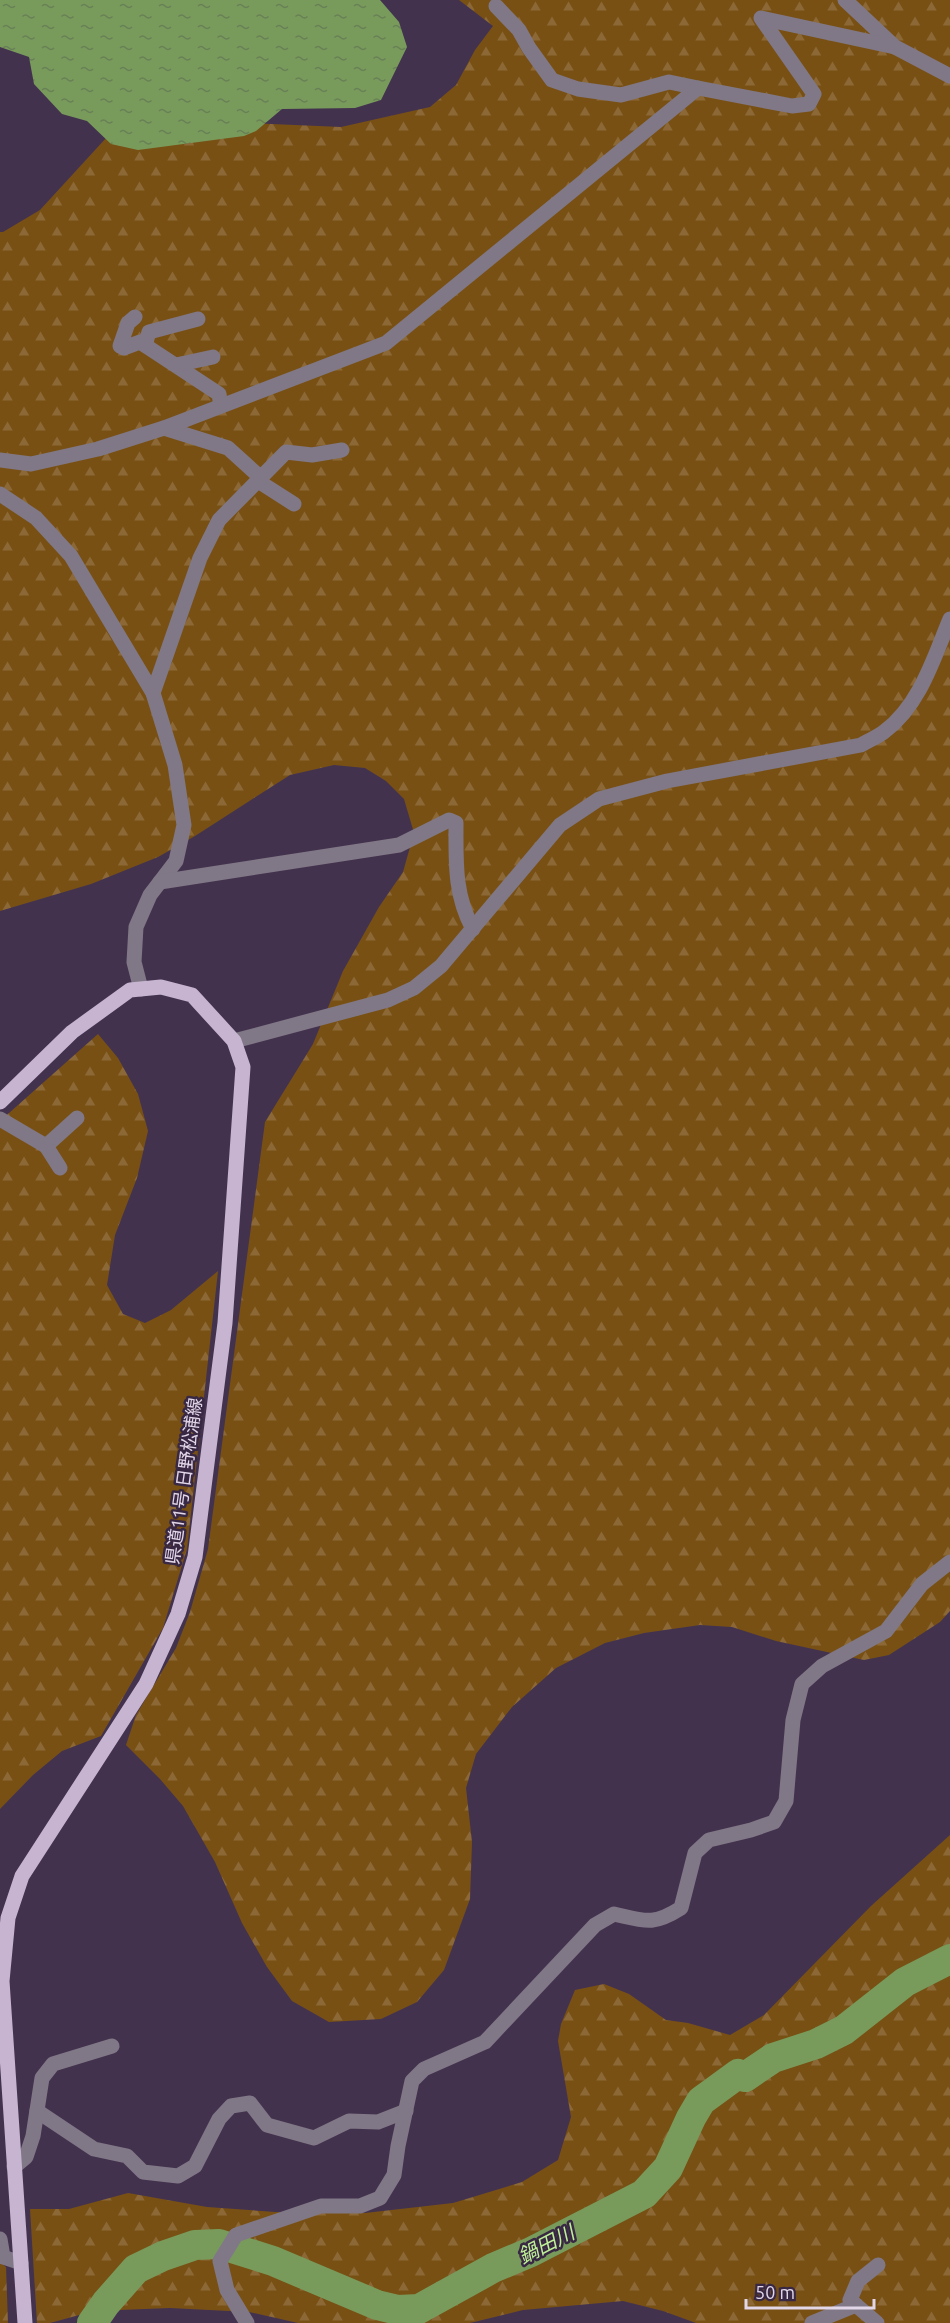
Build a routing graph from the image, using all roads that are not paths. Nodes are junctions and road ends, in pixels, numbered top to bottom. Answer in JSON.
{"nodes":[{"id":1,"x":845,"y":0,"type":"edge"},
{"id":2,"x":496,"y":6,"type":"dead end"},
{"id":3,"x":896,"y":47,"type":"junction"},
{"id":4,"x":950,"y":76,"type":"edge"},
{"id":5,"x":698,"y":88,"type":"junction"},
{"id":6,"x":135,"y":317,"type":"dead end"},
{"id":7,"x":198,"y":318,"type":"dead end"},
{"id":8,"x":146,"y":345,"type":"junction"},
{"id":9,"x":213,"y":357,"type":"dead end"},
{"id":10,"x":176,"y":365,"type":"junction"},
{"id":11,"x":221,"y":406,"type":"junction"},
{"id":12,"x":164,"y":428,"type":"junction"},
{"id":13,"x":342,"y":450,"type":"dead end"},
{"id":14,"x":0,"y":460,"type":"edge"},
{"id":15,"x":260,"y":480,"type":"junction"},
{"id":16,"x":0,"y":494,"type":"edge"},
{"id":17,"x":294,"y":504,"type":"dead end"},
{"id":18,"x":950,"y":619,"type":"edge"},
{"id":19,"x":153,"y":693,"type":"junction"},
{"id":20,"x":160,"y":882,"type":"junction"},
{"id":21,"x":473,"y":929,"type":"junction"},
{"id":22,"x":141,"y":989,"type":"junction"},
{"id":23,"x":234,"y":1041,"type":"junction"},
{"id":24,"x":0,"y":1102,"type":"edge"},
{"id":25,"x":76,"y":1118,"type":"dead end"},
{"id":26,"x":0,"y":1119,"type":"edge"},
{"id":27,"x":46,"y":1146,"type":"junction"},
{"id":28,"x":60,"y":1168,"type":"dead end"},
{"id":29,"x":950,"y":1563,"type":"edge"},
{"id":30,"x":112,"y":2046,"type":"dead end"},
{"id":31,"x":37,"y":2111,"type":"junction"},
{"id":32,"x":406,"y":2112,"type":"junction"},
{"id":33,"x":14,"y":2167,"type":"junction"},
{"id":34,"x":0,"y":2239,"type":"edge"},
{"id":35,"x":21,"y":2263,"type":"junction"},
{"id":36,"x":878,"y":2265,"type":"dead end"},
{"id":37,"x":856,"y":2305,"type":"junction"},
{"id":38,"x":26,"y":2323,"type":"edge"},
{"id":39,"x":247,"y":2323,"type":"edge"},
{"id":40,"x":812,"y":2323,"type":"edge"},
{"id":41,"x":877,"y":2323,"type":"edge"}],
"edges":[{"from":1,"to":3,"type":"street"},
{"from":2,"to":5,"type":"street"},
{"from":3,"to":4,"type":"street"},
{"from":3,"to":5,"type":"street"},
{"from":5,"to":11,"type":"street"},
{"from":6,"to":8,"type":"street"},
{"from":7,"to":8,"type":"street"},
{"from":8,"to":10,"type":"street"},
{"from":9,"to":10,"type":"street"},
{"from":10,"to":11,"type":"street"},
{"from":11,"to":12,"type":"street"},
{"from":12,"to":14,"type":"street"},
{"from":12,"to":15,"type":"street"},
{"from":13,"to":15,"type":"street"},
{"from":15,"to":17,"type":"street"},
{"from":15,"to":19,"type":"street"},
{"from":16,"to":19,"type":"street"},
{"from":18,"to":21,"type":"street"},
{"from":19,"to":20,"type":"street"},
{"from":20,"to":21,"type":"street"},
{"from":20,"to":22,"type":"street"},
{"from":21,"to":23,"type":"street"},
{"from":22,"to":23,"type":"main road","name":"県道11号 日野松浦線"},
{"from":22,"to":24,"type":"main road","name":"県道11号 日野松浦線"},
{"from":23,"to":33,"type":"main road","name":"県道11号 日野松浦線"},
{"from":25,"to":27,"type":"street"},
{"from":26,"to":27,"type":"street"},
{"from":27,"to":28,"type":"street"},
{"from":29,"to":32,"type":"street"},
{"from":30,"to":31,"type":"street"},
{"from":31,"to":32,"type":"street"},
{"from":31,"to":33,"type":"street"},
{"from":32,"to":39,"type":"street"},
{"from":33,"to":35,"type":"main road","name":"県道11号 日野松浦線"},
{"from":34,"to":35,"type":"street"},
{"from":35,"to":38,"type":"main road","name":"県道11号 日野松浦線"},
{"from":36,"to":37,"type":"street"},
{"from":37,"to":40,"type":"street"},
{"from":37,"to":41,"type":"street"}]}
